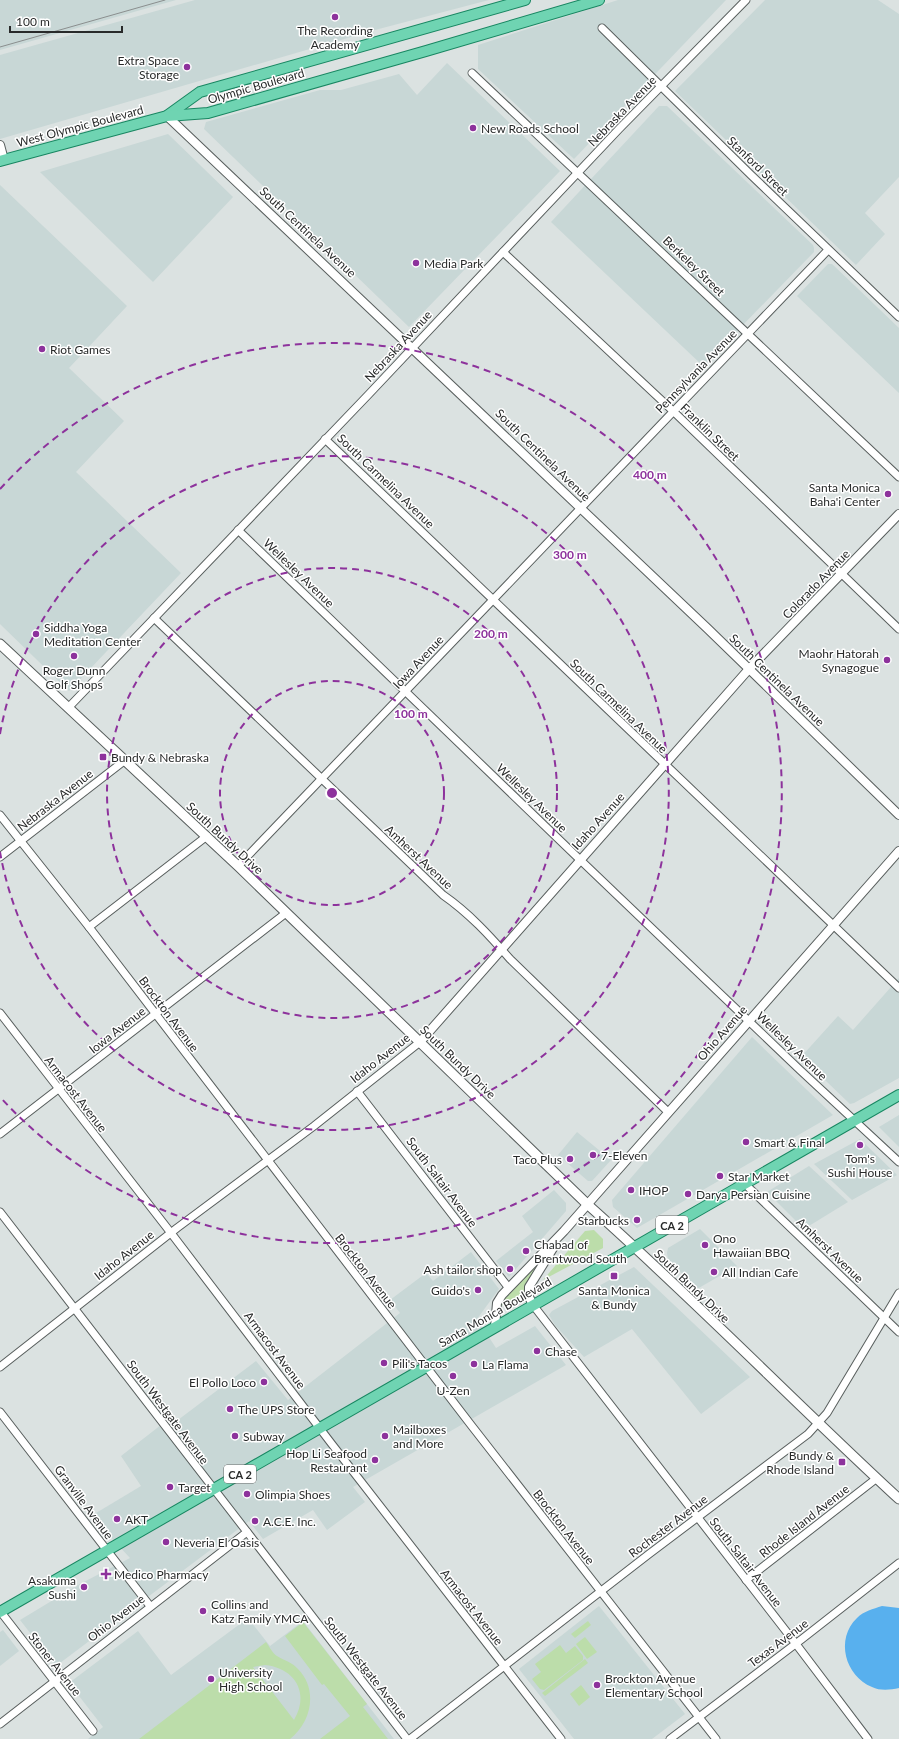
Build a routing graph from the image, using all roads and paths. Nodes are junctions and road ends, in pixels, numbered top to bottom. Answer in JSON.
{"nodes":[{"id":1,"x":526,"y":0,"type":"edge"},
{"id":2,"x":599,"y":0,"type":"edge"},
{"id":3,"x":746,"y":0,"type":"edge"},
{"id":4,"x":602,"y":28,"type":"dead end"},
{"id":5,"x":472,"y":73,"type":"dead end"},
{"id":6,"x":661,"y":87,"type":"junction"},
{"id":7,"x":167,"y":116,"type":"junction"},
{"id":8,"x":0,"y":145,"type":"edge"},
{"id":9,"x":2,"y":160,"type":"edge"},
{"id":10,"x":578,"y":172,"type":"junction"},
{"id":11,"x":828,"y":250,"type":"junction"},
{"id":12,"x":503,"y":252,"type":"junction"},
{"id":13,"x":899,"y":318,"type":"edge"},
{"id":14,"x":748,"y":333,"type":"junction"},
{"id":15,"x":412,"y":347,"type":"junction"},
{"id":16,"x":673,"y":412,"type":"junction"},
{"id":17,"x":325,"y":439,"type":"junction"},
{"id":18,"x":899,"y":477,"type":"edge"},
{"id":19,"x":581,"y":508,"type":"junction"},
{"id":20,"x":899,"y":514,"type":"edge"},
{"id":21,"x":238,"y":530,"type":"junction"},
{"id":22,"x":842,"y":574,"type":"junction"},
{"id":23,"x":493,"y":599,"type":"junction"},
{"id":24,"x":154,"y":618,"type":"junction"},
{"id":25,"x":899,"y":629,"type":"edge"},
{"id":26,"x":0,"y":644,"type":"edge"},
{"id":27,"x":749,"y":669,"type":"junction"},
{"id":28,"x":406,"y":692,"type":"junction"},
{"id":29,"x":68,"y":708,"type":"junction"},
{"id":30,"x":124,"y":761,"type":"junction"},
{"id":31,"x":665,"y":764,"type":"junction"},
{"id":32,"x":321,"y":779,"type":"junction"},
{"id":33,"x":0,"y":815,"type":"edge"},
{"id":34,"x":899,"y":815,"type":"edge"},
{"id":35,"x":207,"y":836,"type":"junction"},
{"id":36,"x":20,"y":841,"type":"junction"},
{"id":37,"x":899,"y":851,"type":"edge"},
{"id":38,"x":0,"y":857,"type":"edge"},
{"id":39,"x":580,"y":860,"type":"junction"},
{"id":40,"x":238,"y":866,"type":"junction"},
{"id":41,"x":286,"y":913,"type":"junction"},
{"id":42,"x":833,"y":925,"type":"junction"},
{"id":43,"x":89,"y":927,"type":"junction"},
{"id":44,"x":501,"y":949,"type":"junction"},
{"id":45,"x":899,"y":988,"type":"edge"},
{"id":46,"x":0,"y":1013,"type":"edge"},
{"id":47,"x":155,"y":1014,"type":"junction"},
{"id":48,"x":748,"y":1020,"type":"junction"},
{"id":49,"x":420,"y":1042,"type":"junction"},
{"id":50,"x":58,"y":1089,"type":"junction"},
{"id":51,"x":357,"y":1091,"type":"junction"},
{"id":52,"x":899,"y":1095,"type":"edge"},
{"id":53,"x":668,"y":1112,"type":"junction"},
{"id":54,"x":856,"y":1120,"type":"junction"},
{"id":55,"x":0,"y":1134,"type":"edge"},
{"id":56,"x":267,"y":1160,"type":"junction"},
{"id":57,"x":899,"y":1162,"type":"edge"},
{"id":58,"x":745,"y":1184,"type":"junction"},
{"id":59,"x":587,"y":1204,"type":"junction"},
{"id":60,"x":0,"y":1212,"type":"edge"},
{"id":61,"x":564,"y":1231,"type":"junction"},
{"id":62,"x":171,"y":1233,"type":"junction"},
{"id":63,"x":635,"y":1247,"type":"junction"},
{"id":64,"x":508,"y":1288,"type":"junction"},
{"id":65,"x":899,"y":1293,"type":"edge"},
{"id":66,"x":533,"y":1305,"type":"junction"},
{"id":67,"x":75,"y":1308,"type":"junction"},
{"id":68,"x":884,"y":1318,"type":"junction"},
{"id":69,"x":495,"y":1328,"type":"junction"},
{"id":70,"x":899,"y":1332,"type":"edge"},
{"id":71,"x":0,"y":1367,"type":"edge"},
{"id":72,"x":427,"y":1367,"type":"junction"},
{"id":73,"x":0,"y":1412,"type":"edge"},
{"id":74,"x":818,"y":1424,"type":"junction"},
{"id":75,"x":320,"y":1428,"type":"junction"},
{"id":76,"x":876,"y":1478,"type":"junction"},
{"id":77,"x":213,"y":1489,"type":"junction"},
{"id":78,"x":899,"y":1499,"type":"edge"},
{"id":79,"x":698,"y":1517,"type":"junction"},
{"id":80,"x":247,"y":1532,"type":"junction"},
{"id":81,"x":107,"y":1551,"type":"junction"},
{"id":82,"x":899,"y":1563,"type":"edge"},
{"id":83,"x":746,"y":1580,"type":"junction"},
{"id":84,"x":600,"y":1592,"type":"junction"},
{"id":85,"x":150,"y":1606,"type":"junction"},
{"id":86,"x":0,"y":1611,"type":"edge"},
{"id":87,"x":796,"y":1644,"type":"junction"},
{"id":88,"x":504,"y":1667,"type":"junction"},
{"id":89,"x":55,"y":1681,"type":"junction"},
{"id":90,"x":699,"y":1717,"type":"junction"},
{"id":91,"x":0,"y":1724,"type":"edge"},
{"id":92,"x":93,"y":1731,"type":"dead end"},
{"id":93,"x":407,"y":1739,"type":"edge"},
{"id":94,"x":410,"y":1739,"type":"edge"},
{"id":95,"x":561,"y":1739,"type":"edge"},
{"id":96,"x":670,"y":1739,"type":"edge"},
{"id":97,"x":716,"y":1739,"type":"edge"},
{"id":98,"x":868,"y":1739,"type":"edge"}],
"edges":[{"from":1,"to":7,"type":"main road","name":"Olympic Boulevard"},
{"from":2,"to":7,"type":"main road","name":"Olympic Boulevard"},
{"from":3,"to":6,"type":"street","name":"Nebraska Avenue"},
{"from":4,"to":6,"type":"street","name":"Stanford Street"},
{"from":5,"to":10,"type":"street","name":"Berkeley Street"},
{"from":6,"to":10,"type":"street","name":"Nebraska Avenue"},
{"from":6,"to":11,"type":"street","name":"Stanford Street"},
{"from":7,"to":9,"type":"main road","name":"West Olympic Boulevard"},
{"from":7,"to":15,"type":"street","name":"South Centinela Avenue"},
{"from":8,"to":9,"type":"street"},
{"from":10,"to":12,"type":"street","name":"Nebraska Avenue"},
{"from":10,"to":14,"type":"street","name":"Berkeley Street"},
{"from":11,"to":13,"type":"street","name":"Stanford Street"},
{"from":11,"to":14,"type":"street","name":"Pennsylvania Avenue"},
{"from":12,"to":15,"type":"street","name":"Nebraska Avenue"},
{"from":12,"to":16,"type":"street","name":"Franklin Street"},
{"from":14,"to":16,"type":"street","name":"Pennsylvania Avenue"},
{"from":14,"to":18,"type":"street","name":"Berkeley Street"},
{"from":15,"to":17,"type":"street","name":"Nebraska Avenue"},
{"from":15,"to":19,"type":"street","name":"South Centinela Avenue"},
{"from":16,"to":19,"type":"street","name":"Pennsylvania Avenue"},
{"from":16,"to":22,"type":"street","name":"Franklin Street"},
{"from":17,"to":21,"type":"street","name":"Nebraska Avenue"},
{"from":17,"to":23,"type":"street","name":"South Carmelina Avenue"},
{"from":19,"to":23,"type":"street","name":"Iowa Avenue"},
{"from":19,"to":27,"type":"street","name":"South Centinela Avenue"},
{"from":20,"to":22,"type":"street","name":"Colorado Avenue"},
{"from":21,"to":24,"type":"street","name":"Nebraska Avenue"},
{"from":21,"to":28,"type":"street","name":"Wellesley Avenue"},
{"from":22,"to":25,"type":"street","name":"Franklin Street"},
{"from":22,"to":27,"type":"street","name":"Colorado Avenue"},
{"from":23,"to":28,"type":"street","name":"Iowa Avenue"},
{"from":23,"to":31,"type":"street","name":"South Carmelina Avenue"},
{"from":24,"to":29,"type":"street","name":"Nebraska Avenue"},
{"from":24,"to":32,"type":"street","name":"Amherst Avenue"},
{"from":26,"to":29,"type":"main road","name":"South Bundy Drive"},
{"from":27,"to":31,"type":"street","name":"Idaho Avenue"},
{"from":27,"to":34,"type":"street","name":"South Centinela Avenue"},
{"from":28,"to":32,"type":"street","name":"Iowa Avenue"},
{"from":28,"to":39,"type":"street","name":"Wellesley Avenue"},
{"from":29,"to":30,"type":"main road","name":"South Bundy Drive"},
{"from":30,"to":35,"type":"main road","name":"South Bundy Drive"},
{"from":30,"to":36,"type":"street","name":"Nebraska Avenue"},
{"from":31,"to":39,"type":"street","name":"Idaho Avenue"},
{"from":31,"to":42,"type":"street","name":"South Carmelina Avenue"},
{"from":32,"to":40,"type":"street","name":"Iowa Avenue"},
{"from":32,"to":44,"type":"street","name":"Amherst Avenue"},
{"from":33,"to":36,"type":"street","name":"Brockton Avenue"},
{"from":35,"to":40,"type":"main road","name":"South Bundy Drive"},
{"from":35,"to":43,"type":"street"},
{"from":36,"to":38,"type":"street","name":"Nebraska Avenue"},
{"from":36,"to":43,"type":"street","name":"Brockton Avenue"},
{"from":37,"to":42,"type":"street","name":"Ohio Avenue"},
{"from":39,"to":44,"type":"street","name":"Idaho Avenue"},
{"from":39,"to":48,"type":"street","name":"Wellesley Avenue"},
{"from":40,"to":41,"type":"main road","name":"South Bundy Drive"},
{"from":41,"to":47,"type":"street","name":"Iowa Avenue"},
{"from":41,"to":49,"type":"main road","name":"South Bundy Drive"},
{"from":42,"to":45,"type":"street","name":"South Carmelina Avenue"},
{"from":42,"to":48,"type":"street","name":"Ohio Avenue"},
{"from":43,"to":47,"type":"street","name":"Brockton Avenue"},
{"from":44,"to":49,"type":"street","name":"Idaho Avenue"},
{"from":44,"to":53,"type":"street","name":"Amherst Avenue"},
{"from":46,"to":50,"type":"street","name":"Armacost Avenue"},
{"from":47,"to":50,"type":"street","name":"Iowa Avenue"},
{"from":47,"to":56,"type":"street","name":"Brockton Avenue"},
{"from":48,"to":53,"type":"street","name":"Ohio Avenue"},
{"from":48,"to":54,"type":"street","name":"Wellesley Avenue"},
{"from":49,"to":51,"type":"street","name":"Idaho Avenue"},
{"from":49,"to":59,"type":"main road","name":"South Bundy Drive"},
{"from":50,"to":55,"type":"street","name":"Iowa Avenue"},
{"from":50,"to":62,"type":"street","name":"Armacost Avenue"},
{"from":51,"to":56,"type":"street","name":"Idaho Avenue"},
{"from":51,"to":64,"type":"street","name":"South Saltair Avenue"},
{"from":52,"to":54,"type":"main road","name":"Santa Monica Boulevard","number":"CA 2"},
{"from":53,"to":59,"type":"street","name":"Ohio Avenue"},
{"from":54,"to":57,"type":"street","name":"Wellesley Avenue"},
{"from":54,"to":58,"type":"main road","name":"Santa Monica Boulevard","number":"CA 2"},
{"from":56,"to":62,"type":"street","name":"Idaho Avenue"},
{"from":56,"to":72,"type":"street","name":"Brockton Avenue"},
{"from":58,"to":63,"type":"main road","name":"Santa Monica Boulevard","number":"CA 2"},
{"from":58,"to":68,"type":"street","name":"Amherst Avenue"},
{"from":59,"to":61,"type":"street","name":"Ohio Avenue"},
{"from":59,"to":63,"type":"main road","name":"South Bundy Drive"},
{"from":60,"to":67,"type":"street","name":"South Westgate Avenue"},
{"from":61,"to":64,"type":"street","name":"Ohio Avenue"},
{"from":61,"to":66,"type":"street","name":"Ohio Avenue"},
{"from":62,"to":67,"type":"street","name":"Idaho Avenue"},
{"from":62,"to":75,"type":"street","name":"Armacost Avenue"},
{"from":63,"to":66,"type":"main road","name":"Santa Monica Boulevard","number":"CA 2"},
{"from":63,"to":74,"type":"main road","name":"South Bundy Drive"},
{"from":64,"to":69,"type":"street","name":"Ohio Avenue"},
{"from":65,"to":68,"type":"street","name":"Rochester Avenue"},
{"from":66,"to":69,"type":"main road","name":"Santa Monica Boulevard","number":"CA 2"},
{"from":66,"to":79,"type":"street","name":"South Saltair Avenue"},
{"from":67,"to":71,"type":"street","name":"Idaho Avenue"},
{"from":67,"to":77,"type":"street","name":"South Westgate Avenue"},
{"from":68,"to":70,"type":"street","name":"Amherst Avenue"},
{"from":68,"to":74,"type":"street","name":"Rochester Avenue"},
{"from":69,"to":72,"type":"main road","name":"Santa Monica Boulevard","number":"CA 2"},
{"from":72,"to":75,"type":"main road","name":"Santa Monica Boulevard","number":"CA 2"},
{"from":72,"to":84,"type":"street","name":"Brockton Avenue"},
{"from":73,"to":81,"type":"street","name":"Granville Avenue"},
{"from":74,"to":76,"type":"main road","name":"South Bundy Drive"},
{"from":74,"to":79,"type":"street","name":"Rochester Avenue"},
{"from":75,"to":77,"type":"main road","name":"Santa Monica Boulevard","number":"CA 2"},
{"from":75,"to":88,"type":"street","name":"Armacost Avenue"},
{"from":76,"to":78,"type":"main road","name":"South Bundy Drive"},
{"from":76,"to":83,"type":"street","name":"Rhode Island Avenue"},
{"from":77,"to":80,"type":"street","name":"South Westgate Avenue"},
{"from":77,"to":81,"type":"main road","name":"Santa Monica Boulevard","number":"CA 2"},
{"from":79,"to":83,"type":"street","name":"South Saltair Avenue"},
{"from":79,"to":84,"type":"street","name":"Rochester Avenue"},
{"from":80,"to":85,"type":"street","name":"Ohio Avenue"},
{"from":80,"to":93,"type":"street","name":"South Westgate Avenue"},
{"from":81,"to":85,"type":"street","name":"Granville Avenue"},
{"from":81,"to":86,"type":"main road","name":"Santa Monica Boulevard","number":"CA 2"},
{"from":82,"to":87,"type":"street","name":"Texas Avenue"},
{"from":83,"to":87,"type":"street","name":"South Saltair Avenue"},
{"from":84,"to":88,"type":"street","name":"Rochester Avenue"},
{"from":84,"to":90,"type":"street","name":"Brockton Avenue"},
{"from":85,"to":89,"type":"street","name":"Ohio Avenue"},
{"from":86,"to":89,"type":"street","name":"Stoner Avenue"},
{"from":87,"to":90,"type":"street","name":"Texas Avenue"},
{"from":87,"to":98,"type":"street","name":"South Saltair Avenue"},
{"from":88,"to":94,"type":"street","name":"Rochester Avenue"},
{"from":88,"to":95,"type":"street","name":"Armacost Avenue"},
{"from":89,"to":91,"type":"street","name":"Ohio Avenue"},
{"from":89,"to":92,"type":"street","name":"Stoner Avenue"},
{"from":90,"to":96,"type":"street","name":"Texas Avenue"},
{"from":90,"to":97,"type":"street","name":"Brockton Avenue"}]}
